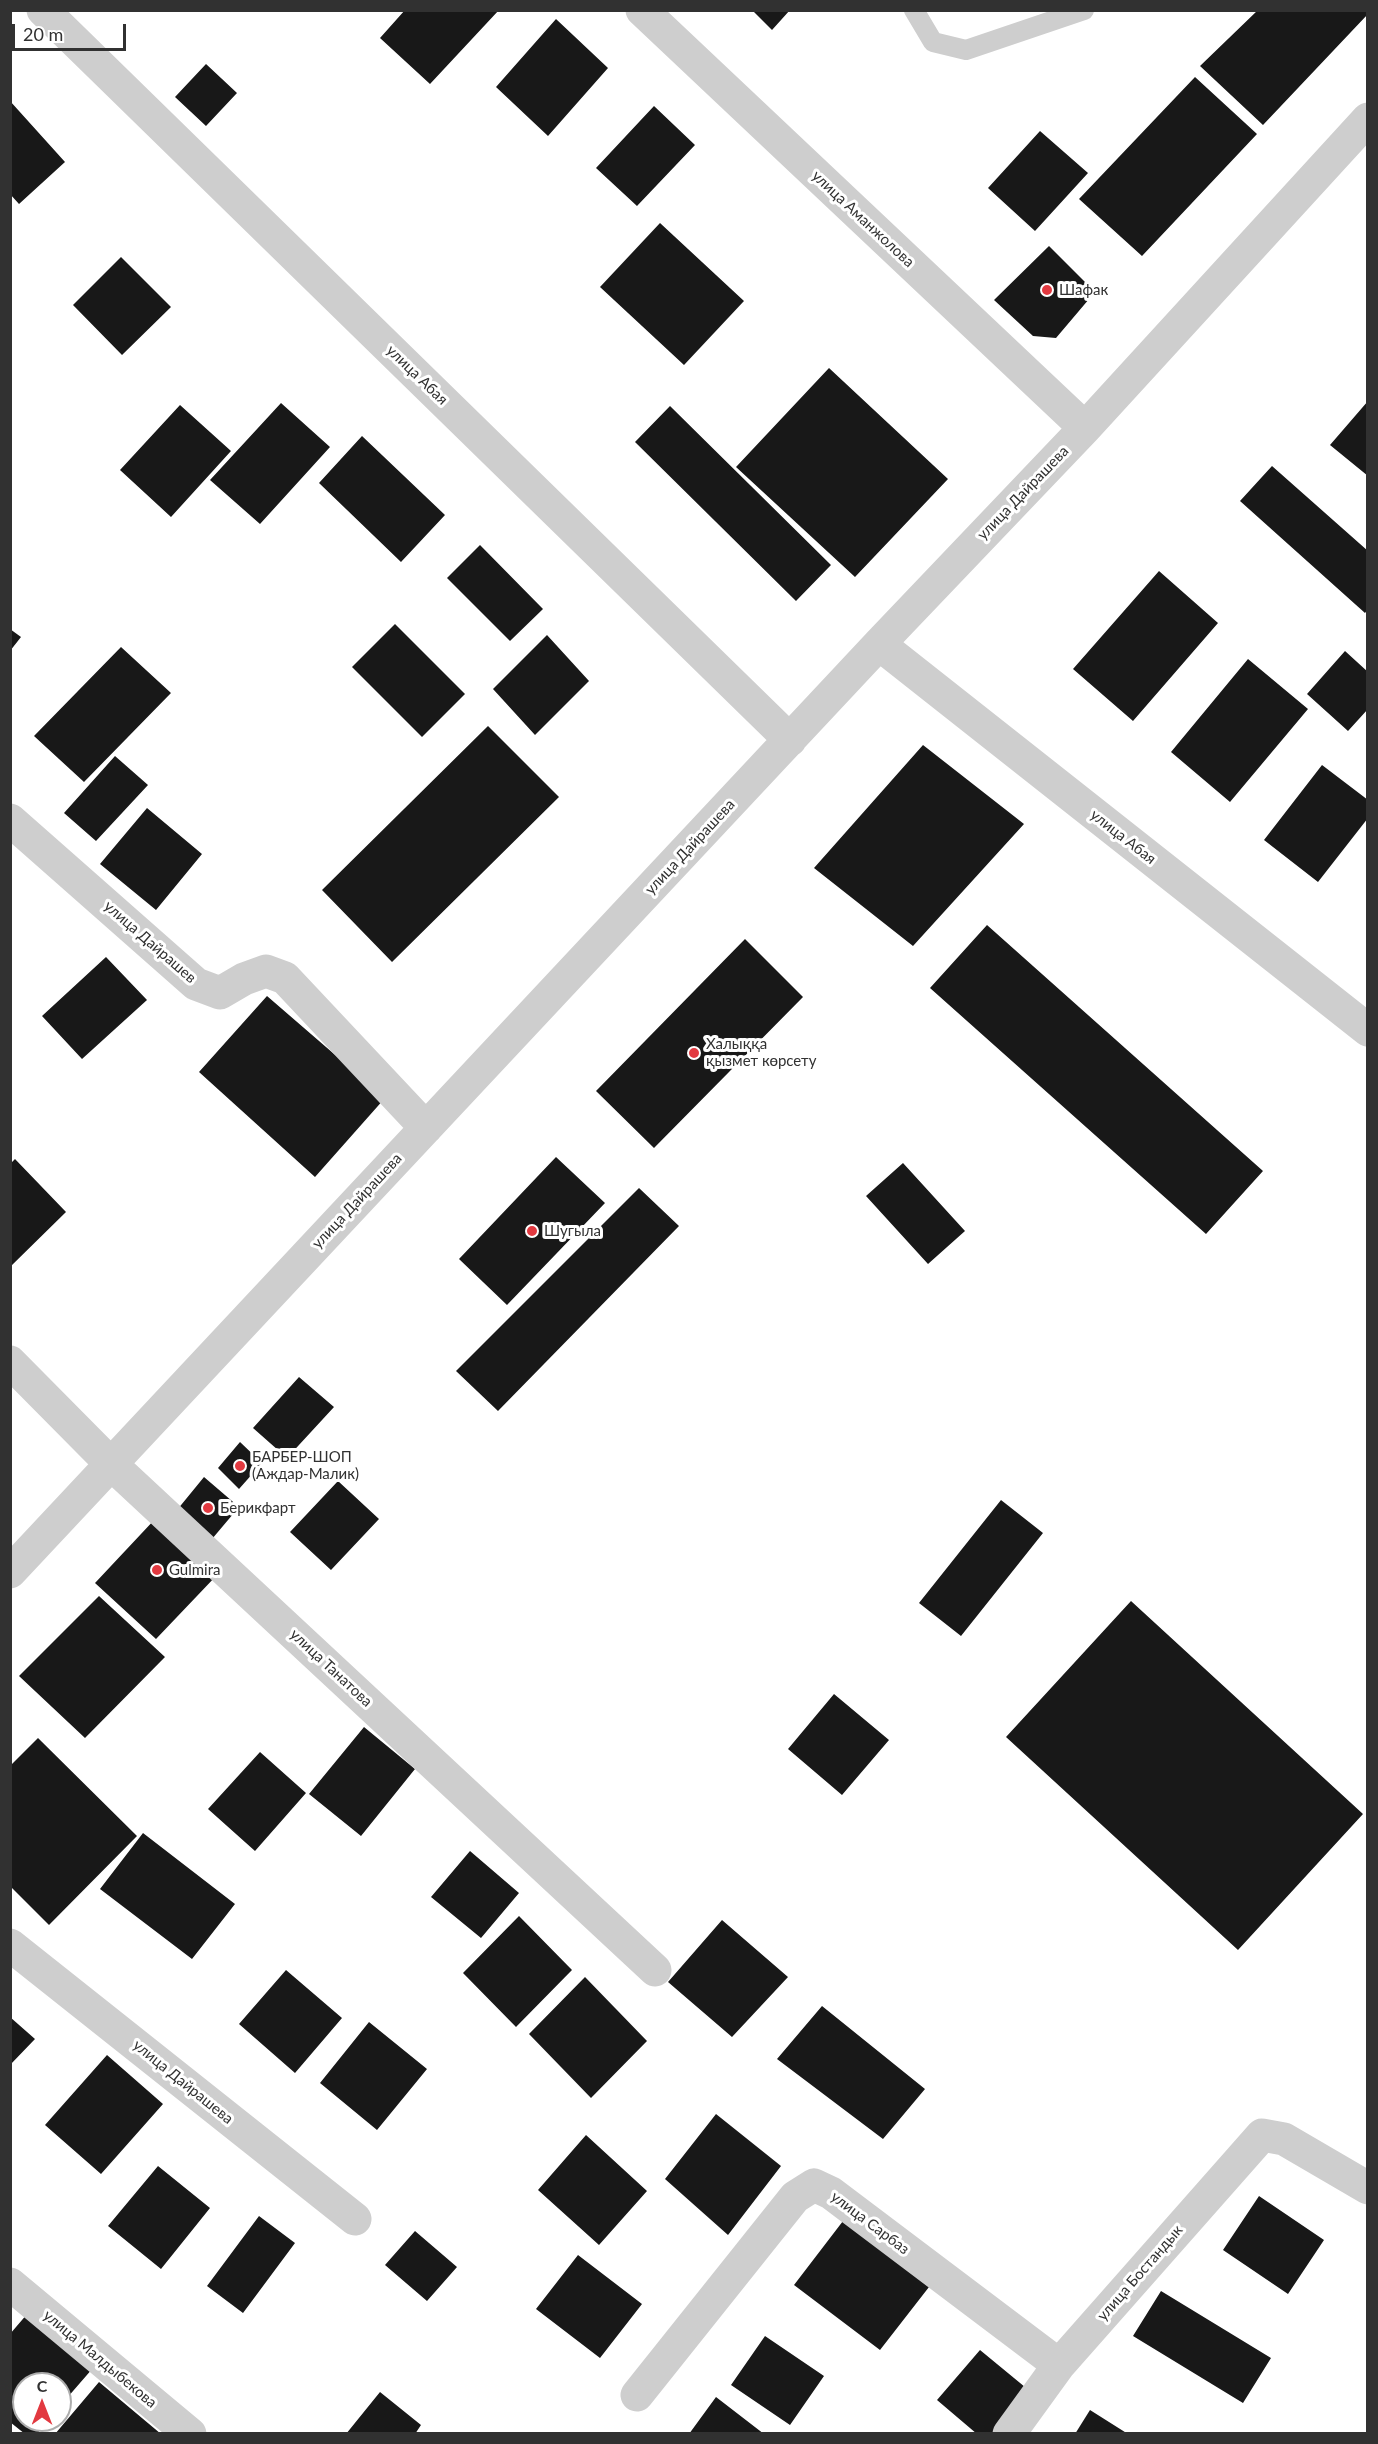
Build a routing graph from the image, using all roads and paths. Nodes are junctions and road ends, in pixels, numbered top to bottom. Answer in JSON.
{"nodes":[{"id":1,"x":43,"y":10,"type":"edge"},
{"id":2,"x":914,"y":10,"type":"edge"},
{"id":3,"x":1084,"y":10,"type":"edge"},
{"id":4,"x":644,"y":11,"type":"edge"},
{"id":5,"x":1368,"y":119,"type":"edge"},
{"id":6,"x":1085,"y":428,"type":"junction"},
{"id":7,"x":879,"y":644,"type":"junction"},
{"id":8,"x":790,"y":740,"type":"junction"},
{"id":9,"x":10,"y":820,"type":"edge"},
{"id":10,"x":1368,"y":1030,"type":"edge"},
{"id":11,"x":426,"y":1128,"type":"junction"},
{"id":12,"x":10,"y":1362,"type":"edge"},
{"id":13,"x":110,"y":1463,"type":"junction"},
{"id":14,"x":10,"y":1572,"type":"edge"},
{"id":15,"x":10,"y":1945,"type":"edge"},
{"id":16,"x":655,"y":1970,"type":"dead end"},
{"id":17,"x":1368,"y":2188,"type":"edge"},
{"id":18,"x":355,"y":2219,"type":"dead end"},
{"id":19,"x":10,"y":2284,"type":"edge"},
{"id":20,"x":1059,"y":2365,"type":"junction"},
{"id":21,"x":637,"y":2395,"type":"dead end"},
{"id":22,"x":190,"y":2433,"type":"edge"},
{"id":23,"x":1009,"y":2433,"type":"edge"}],
"edges":[{"from":1,"to":8,"type":"street","name":"улица Абая"},
{"from":2,"to":3,"type":"lane"},
{"from":4,"to":6,"type":"street","name":"улица Аманжолова"},
{"from":5,"to":6,"type":"street","name":"улица Дайрашева"},
{"from":6,"to":7,"type":"street","name":"улица Дайрашева"},
{"from":7,"to":8,"type":"street","name":"улица Дайрашева"},
{"from":7,"to":10,"type":"street","name":"улица Абая"},
{"from":8,"to":11,"type":"street","name":"улица Дайрашева"},
{"from":9,"to":11,"type":"street","name":"улица Дайрашев"},
{"from":11,"to":13,"type":"street","name":"улица Дайрашева"},
{"from":12,"to":13,"type":"street","name":"улица Танатова"},
{"from":13,"to":14,"type":"street","name":"улица Дайрашева"},
{"from":13,"to":16,"type":"street","name":"улица Танатова"},
{"from":15,"to":18,"type":"street","name":"улица Дайрашева"},
{"from":17,"to":20,"type":"street","name":"улица Бостандык"},
{"from":19,"to":22,"type":"street","name":"улица Малдыбекова"},
{"from":20,"to":21,"type":"street","name":"улица Сарбаз"},
{"from":20,"to":23,"type":"street","name":"улица Бостандык"}]}
